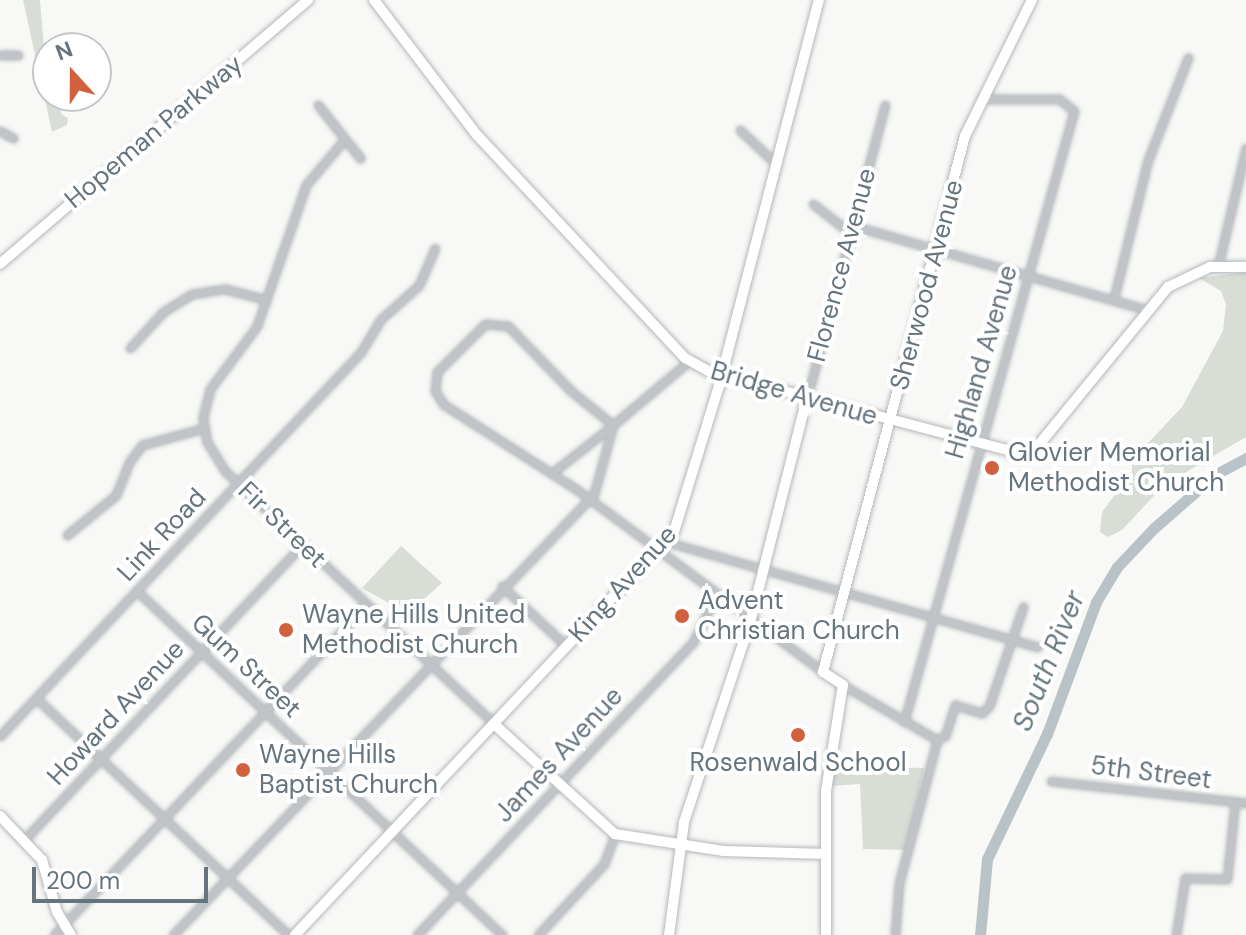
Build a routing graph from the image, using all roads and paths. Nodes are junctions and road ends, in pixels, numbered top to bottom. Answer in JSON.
{"nodes":[{"id":1,"x":308,"y":0,"type":"edge"},
{"id":2,"x":374,"y":0,"type":"edge"},
{"id":3,"x":819,"y":0,"type":"edge"},
{"id":4,"x":1032,"y":0,"type":"edge"},
{"id":5,"x":0,"y":55,"type":"edge"},
{"id":6,"x":18,"y":55,"type":"dead end"},
{"id":7,"x":1188,"y":58,"type":"dead end"},
{"id":8,"x":979,"y":99,"type":"junction"},
{"id":9,"x":318,"y":105,"type":"dead end"},
{"id":10,"x":885,"y":105,"type":"dead end"},
{"id":11,"x":740,"y":130,"type":"dead end"},
{"id":12,"x":0,"y":131,"type":"edge"},
{"id":13,"x":13,"y":138,"type":"dead end"},
{"id":14,"x":344,"y":140,"type":"junction"},
{"id":15,"x":1246,"y":148,"type":"edge"},
{"id":16,"x":360,"y":158,"type":"dead end"},
{"id":17,"x":777,"y":165,"type":"junction"},
{"id":18,"x":813,"y":204,"type":"dead end"},
{"id":19,"x":850,"y":228,"type":"junction"},
{"id":20,"x":435,"y":248,"type":"dead end"},
{"id":21,"x":938,"y":249,"type":"junction"},
{"id":22,"x":0,"y":264,"type":"edge"},
{"id":23,"x":1218,"y":266,"type":"junction"},
{"id":24,"x":1246,"y":267,"type":"edge"},
{"id":25,"x":1028,"y":274,"type":"junction"},
{"id":26,"x":1114,"y":298,"type":"junction"},
{"id":27,"x":267,"y":300,"type":"junction"},
{"id":28,"x":1147,"y":310,"type":"junction"},
{"id":29,"x":130,"y":348,"type":"dead end"},
{"id":30,"x":689,"y":361,"type":"junction"},
{"id":31,"x":721,"y":375,"type":"junction"},
{"id":32,"x":807,"y":398,"type":"junction"},
{"id":33,"x":892,"y":421,"type":"junction"},
{"id":34,"x":613,"y":425,"type":"junction"},
{"id":35,"x":204,"y":428,"type":"junction"},
{"id":36,"x":980,"y":445,"type":"junction"},
{"id":37,"x":552,"y":473,"type":"junction"},
{"id":38,"x":238,"y":483,"type":"junction"},
{"id":39,"x":588,"y":499,"type":"junction"},
{"id":40,"x":67,"y":535,"type":"dead end"},
{"id":41,"x":302,"y":545,"type":"junction"},
{"id":42,"x":663,"y":546,"type":"junction"},
{"id":43,"x":761,"y":570,"type":"junction"},
{"id":44,"x":502,"y":586,"type":"junction"},
{"id":45,"x":137,"y":591,"type":"junction"},
{"id":46,"x":845,"y":593,"type":"junction"},
{"id":47,"x":717,"y":594,"type":"junction"},
{"id":48,"x":366,"y":605,"type":"junction"},
{"id":49,"x":1023,"y":607,"type":"dead end"},
{"id":50,"x":933,"y":616,"type":"junction"},
{"id":51,"x":750,"y":618,"type":"junction"},
{"id":52,"x":1011,"y":637,"type":"junction"},
{"id":53,"x":567,"y":647,"type":"junction"},
{"id":54,"x":1037,"y":647,"type":"dead end"},
{"id":55,"x":201,"y":652,"type":"junction"},
{"id":56,"x":429,"y":664,"type":"junction"},
{"id":57,"x":823,"y":672,"type":"junction"},
{"id":58,"x":843,"y":685,"type":"junction"},
{"id":59,"x":36,"y":698,"type":"junction"},
{"id":60,"x":265,"y":712,"type":"junction"},
{"id":61,"x":904,"y":722,"type":"junction"},
{"id":62,"x":494,"y":724,"type":"junction"},
{"id":63,"x":0,"y":736,"type":"edge"},
{"id":64,"x":937,"y":740,"type":"junction"},
{"id":65,"x":101,"y":759,"type":"junction"},
{"id":66,"x":328,"y":771,"type":"junction"},
{"id":67,"x":1051,"y":781,"type":"dead end"},
{"id":68,"x":558,"y":785,"type":"junction"},
{"id":69,"x":1235,"y":802,"type":"junction"},
{"id":70,"x":1246,"y":803,"type":"edge"},
{"id":71,"x":0,"y":816,"type":"edge"},
{"id":72,"x":164,"y":818,"type":"junction"},
{"id":73,"x":392,"y":832,"type":"junction"},
{"id":74,"x":615,"y":834,"type":"junction"},
{"id":75,"x":24,"y":840,"type":"junction"},
{"id":76,"x":680,"y":845,"type":"junction"},
{"id":77,"x":826,"y":854,"type":"junction"},
{"id":78,"x":228,"y":879,"type":"junction"},
{"id":79,"x":456,"y":893,"type":"junction"},
{"id":80,"x":64,"y":924,"type":"junction"},
{"id":81,"x":54,"y":935,"type":"edge"},
{"id":82,"x":71,"y":935,"type":"edge"},
{"id":83,"x":173,"y":935,"type":"edge"},
{"id":84,"x":288,"y":935,"type":"edge"},
{"id":85,"x":295,"y":935,"type":"edge"},
{"id":86,"x":417,"y":935,"type":"edge"},
{"id":87,"x":502,"y":935,"type":"edge"},
{"id":88,"x":538,"y":935,"type":"edge"},
{"id":89,"x":669,"y":935,"type":"edge"},
{"id":90,"x":826,"y":935,"type":"edge"},
{"id":91,"x":895,"y":935,"type":"edge"},
{"id":92,"x":1176,"y":935,"type":"edge"}],
"edges":[{"from":1,"to":22,"type":"street","name":"Hopeman Parkway"},
{"from":2,"to":30,"type":"street","name":"Bridge Avenue"},
{"from":3,"to":17,"type":"street","name":"King Avenue"},
{"from":4,"to":8,"type":"street","name":"Sherwood Avenue"},
{"from":5,"to":6,"type":"street"},
{"from":7,"to":26,"type":"street"},
{"from":8,"to":21,"type":"street","name":"Sherwood Avenue"},
{"from":8,"to":25,"type":"street","name":"Highland Avenue"},
{"from":9,"to":14,"type":"street"},
{"from":10,"to":19,"type":"street","name":"Florence Avenue"},
{"from":11,"to":17,"type":"street"},
{"from":12,"to":13,"type":"street"},
{"from":14,"to":16,"type":"street"},
{"from":14,"to":27,"type":"street"},
{"from":15,"to":23,"type":"street"},
{"from":17,"to":31,"type":"street","name":"King Avenue"},
{"from":18,"to":19,"type":"street"},
{"from":19,"to":21,"type":"street"},
{"from":19,"to":32,"type":"street","name":"Florence Avenue"},
{"from":20,"to":38,"type":"street","name":"Link Road"},
{"from":21,"to":25,"type":"street"},
{"from":21,"to":33,"type":"street","name":"Sherwood Avenue"},
{"from":23,"to":24,"type":"street","name":"Bridge Avenue"},
{"from":23,"to":28,"type":"street","name":"Bridge Avenue"},
{"from":25,"to":26,"type":"street"},
{"from":25,"to":36,"type":"street","name":"Highland Avenue"},
{"from":26,"to":28,"type":"street"},
{"from":27,"to":29,"type":"street"},
{"from":27,"to":35,"type":"street"},
{"from":28,"to":36,"type":"street","name":"Bridge Avenue"},
{"from":30,"to":31,"type":"street","name":"Bridge Avenue"},
{"from":30,"to":34,"type":"street"},
{"from":31,"to":32,"type":"street","name":"Bridge Avenue"},
{"from":31,"to":42,"type":"street","name":"King Avenue"},
{"from":32,"to":33,"type":"street","name":"Bridge Avenue"},
{"from":32,"to":43,"type":"street","name":"Florence Avenue"},
{"from":33,"to":36,"type":"street","name":"Bridge Avenue"},
{"from":33,"to":46,"type":"street","name":"Sherwood Avenue"},
{"from":34,"to":37,"type":"street"},
{"from":34,"to":37,"type":"street"},
{"from":34,"to":39,"type":"street"},
{"from":35,"to":38,"type":"street","name":"Fir Street"},
{"from":35,"to":40,"type":"street"},
{"from":36,"to":50,"type":"street","name":"Highland Avenue"},
{"from":37,"to":39,"type":"street"},
{"from":38,"to":41,"type":"street","name":"Fir Street"},
{"from":38,"to":45,"type":"street","name":"Link Road"},
{"from":39,"to":42,"type":"street"},
{"from":39,"to":44,"type":"street"},
{"from":41,"to":48,"type":"street","name":"Fir Street"},
{"from":41,"to":55,"type":"street","name":"Howard Avenue"},
{"from":42,"to":43,"type":"street"},
{"from":42,"to":47,"type":"street"},
{"from":42,"to":53,"type":"street","name":"King Avenue"},
{"from":43,"to":46,"type":"street"},
{"from":43,"to":51,"type":"street","name":"Florence Avenue"},
{"from":44,"to":53,"type":"street"},
{"from":44,"to":56,"type":"street"},
{"from":45,"to":55,"type":"street","name":"Gum Street"},
{"from":45,"to":59,"type":"street","name":"Link Road"},
{"from":46,"to":50,"type":"street"},
{"from":46,"to":57,"type":"street","name":"Sherwood Avenue"},
{"from":47,"to":51,"type":"street"},
{"from":47,"to":68,"type":"street","name":"James Avenue"},
{"from":48,"to":56,"type":"street","name":"Fir Street"},
{"from":48,"to":60,"type":"street"},
{"from":49,"to":52,"type":"street"},
{"from":50,"to":52,"type":"street"},
{"from":50,"to":61,"type":"street","name":"Highland Avenue"},
{"from":51,"to":57,"type":"street"},
{"from":51,"to":76,"type":"street","name":"Florence Avenue"},
{"from":52,"to":54,"type":"street"},
{"from":52,"to":64,"type":"street"},
{"from":53,"to":62,"type":"street","name":"King Avenue"},
{"from":55,"to":60,"type":"street","name":"Gum Street"},
{"from":55,"to":65,"type":"street","name":"Howard Avenue"},
{"from":56,"to":62,"type":"street","name":"Fir Street"},
{"from":56,"to":66,"type":"street"},
{"from":57,"to":58,"type":"street"},
{"from":58,"to":61,"type":"street"},
{"from":58,"to":77,"type":"street"},
{"from":59,"to":63,"type":"street","name":"Link Road"},
{"from":59,"to":65,"type":"street"},
{"from":60,"to":66,"type":"street","name":"Gum Street"},
{"from":60,"to":72,"type":"street"},
{"from":61,"to":64,"type":"street"},
{"from":62,"to":68,"type":"street","name":"Fir Street"},
{"from":62,"to":73,"type":"street","name":"King Avenue"},
{"from":64,"to":91,"type":"street"},
{"from":65,"to":72,"type":"street"},
{"from":65,"to":75,"type":"street","name":"Howard Avenue"},
{"from":66,"to":73,"type":"street","name":"Gum Street"},
{"from":66,"to":78,"type":"street"},
{"from":67,"to":69,"type":"street","name":"5th Street"},
{"from":68,"to":74,"type":"street","name":"Fir Street"},
{"from":68,"to":79,"type":"street","name":"James Avenue"},
{"from":69,"to":70,"type":"street","name":"5th Street"},
{"from":69,"to":92,"type":"street"},
{"from":71,"to":75,"type":"street"},
{"from":72,"to":78,"type":"street"},
{"from":72,"to":80,"type":"street"},
{"from":73,"to":79,"type":"street","name":"Gum Street"},
{"from":73,"to":85,"type":"street","name":"King Avenue"},
{"from":74,"to":76,"type":"street"},
{"from":74,"to":88,"type":"street"},
{"from":75,"to":80,"type":"street"},
{"from":76,"to":77,"type":"street"},
{"from":76,"to":89,"type":"street","name":"Florence Avenue"},
{"from":77,"to":90,"type":"street"},
{"from":78,"to":83,"type":"street"},
{"from":78,"to":84,"type":"street"},
{"from":79,"to":86,"type":"street","name":"James Avenue"},
{"from":79,"to":87,"type":"street","name":"Gum Street"},
{"from":80,"to":81,"type":"street"},
{"from":80,"to":82,"type":"street"}]}
